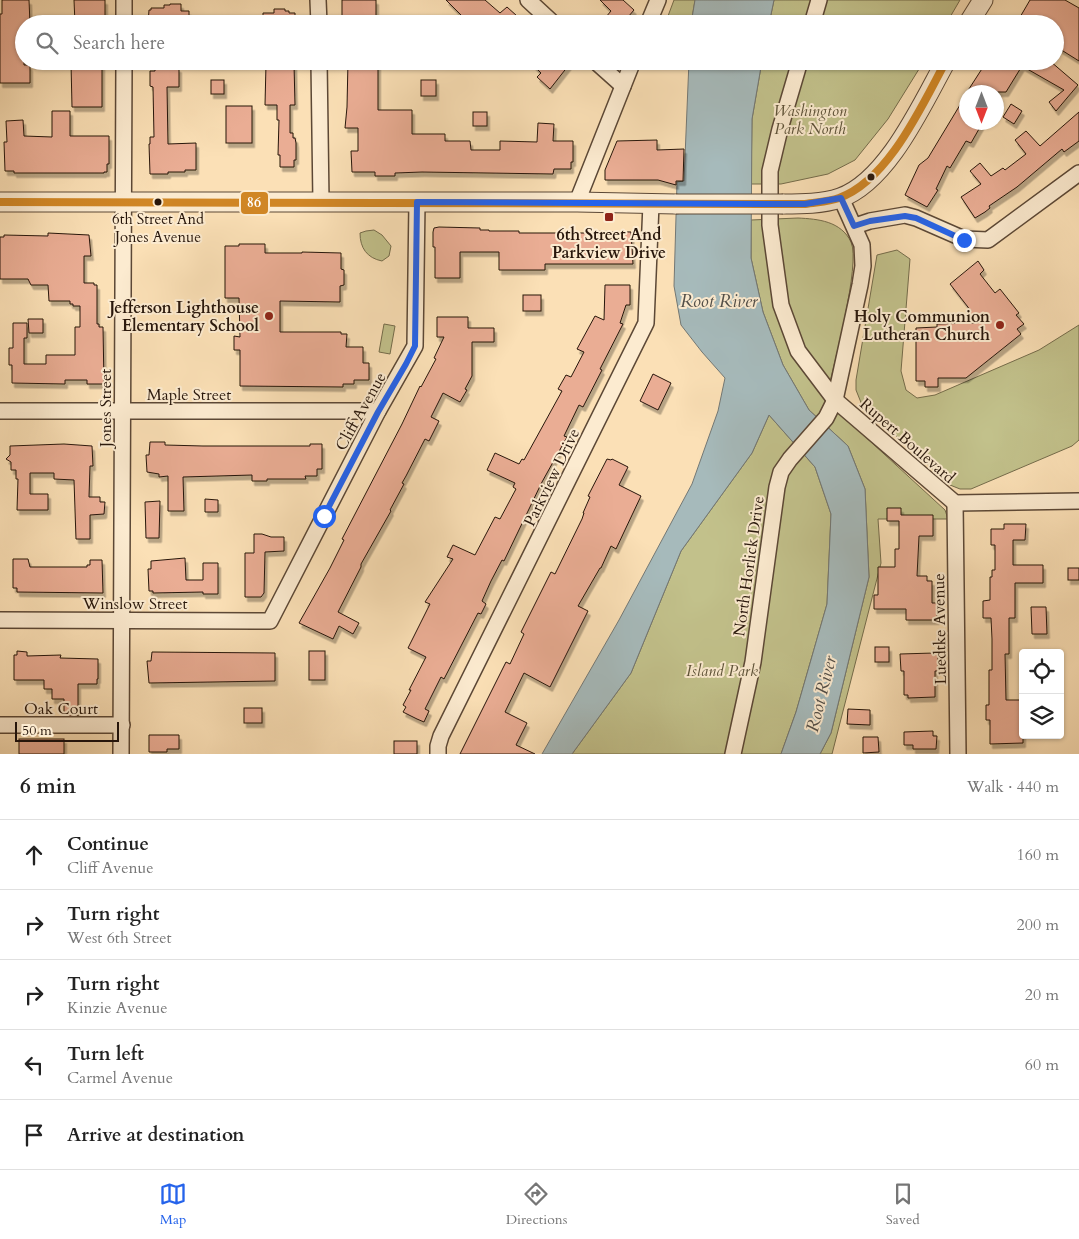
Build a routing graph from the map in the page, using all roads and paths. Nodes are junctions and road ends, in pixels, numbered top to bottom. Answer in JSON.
{"nodes":[{"id":1,"x":124,"y":0,"type":"edge"},
{"id":2,"x":318,"y":0,"type":"edge"},
{"id":3,"x":528,"y":0,"type":"edge"},
{"id":4,"x":658,"y":0,"type":"edge"},
{"id":5,"x":819,"y":0,"type":"edge"},
{"id":6,"x":982,"y":0,"type":"edge"},
{"id":7,"x":124,"y":15,"type":"edge"},
{"id":8,"x":319,"y":15,"type":"edge"},
{"id":9,"x":544,"y":15,"type":"edge"},
{"id":10,"x":652,"y":15,"type":"edge"},
{"id":11,"x":815,"y":15,"type":"edge"},
{"id":12,"x":973,"y":15,"type":"edge"},
{"id":13,"x":124,"y":70,"type":"edge"},
{"id":14,"x":319,"y":70,"type":"edge"},
{"id":15,"x":605,"y":70,"type":"edge"},
{"id":16,"x":629,"y":70,"type":"edge"},
{"id":17,"x":797,"y":70,"type":"edge"},
{"id":18,"x":941,"y":70,"type":"edge"},
{"id":19,"x":623,"y":86,"type":"junction"},
{"id":20,"x":1079,"y":173,"type":"edge"},
{"id":21,"x":841,"y":198,"type":"junction"},
{"id":22,"x":0,"y":202,"type":"edge"},
{"id":23,"x":123,"y":202,"type":"junction"},
{"id":24,"x":321,"y":202,"type":"junction"},
{"id":25,"x":417,"y":202,"type":"junction"},
{"id":26,"x":577,"y":202,"type":"junction"},
{"id":27,"x":651,"y":204,"type":"junction"},
{"id":28,"x":854,"y":226,"type":"junction"},
{"id":29,"x":835,"y":400,"type":"junction"},
{"id":30,"x":0,"y":411,"type":"edge"},
{"id":31,"x":122,"y":411,"type":"junction"},
{"id":32,"x":378,"y":412,"type":"junction"},
{"id":33,"x":1079,"y":500,"type":"edge"},
{"id":34,"x":955,"y":503,"type":"junction"},
{"id":35,"x":0,"y":620,"type":"edge"},
{"id":36,"x":122,"y":620,"type":"junction"},
{"id":37,"x":270,"y":621,"type":"joint"},
{"id":38,"x":0,"y":725,"type":"edge"},
{"id":39,"x":122,"y":725,"type":"junction"},
{"id":40,"x":121,"y":754,"type":"edge"},
{"id":41,"x":438,"y":754,"type":"edge"},
{"id":42,"x":732,"y":754,"type":"edge"},
{"id":43,"x":958,"y":754,"type":"edge"}],
"edges":[{"from":1,"to":7,"type":"street"},
{"from":2,"to":8,"type":"street"},
{"from":3,"to":9,"type":"street"},
{"from":4,"to":10,"type":"street"},
{"from":5,"to":11,"type":"street"},
{"from":6,"to":12,"type":"street"},
{"from":13,"to":23,"type":"street","name":"Jones Street"},
{"from":14,"to":24,"type":"street"},
{"from":15,"to":19,"type":"street"},
{"from":16,"to":19,"type":"street"},
{"from":17,"to":29,"type":"street","name":"Rupert Boulevard"},
{"from":18,"to":21,"type":"street"},
{"from":19,"to":26,"type":"street"},
{"from":20,"to":28,"type":"street"},
{"from":21,"to":27,"type":"street","bridge":true},
{"from":21,"to":28,"type":"street","name":"North Horlick Drive"},
{"from":22,"to":23,"type":"street"},
{"from":23,"to":24,"type":"street"},
{"from":23,"to":31,"type":"street","name":"Jones Street"},
{"from":24,"to":25,"type":"street"},
{"from":25,"to":26,"type":"street"},
{"from":25,"to":32,"type":"street","name":"Cliff Avenue"},
{"from":26,"to":27,"type":"street"},
{"from":27,"to":41,"type":"street","name":"Parkview Drive"},
{"from":28,"to":29,"type":"street","name":"North Horlick Drive"},
{"from":29,"to":34,"type":"street","name":"Rupert Boulevard"},
{"from":29,"to":42,"type":"street","name":"North Horlick Drive"},
{"from":30,"to":31,"type":"street","name":"Maple Street"},
{"from":31,"to":32,"type":"street","name":"Maple Street"},
{"from":31,"to":36,"type":"street","name":"Jones Street"},
{"from":32,"to":37,"type":"street","name":"Cliff Avenue"},
{"from":33,"to":34,"type":"street","name":"Rupert Boulevard"},
{"from":34,"to":43,"type":"street","name":"Luedtke Avenue"},
{"from":35,"to":36,"type":"street","name":"Winslow Street"},
{"from":36,"to":37,"type":"street","name":"Winslow Street"},
{"from":36,"to":39,"type":"street","name":"Jones Street"},
{"from":38,"to":39,"type":"street","name":"Oak Court"},
{"from":39,"to":40,"type":"street","name":"Jones Street"}]}
